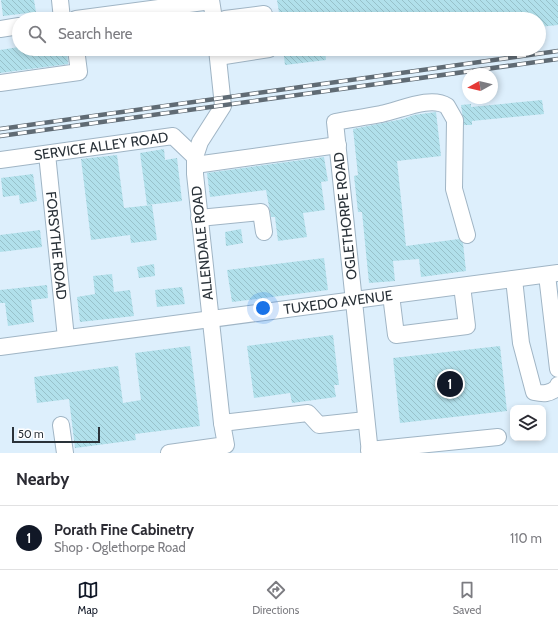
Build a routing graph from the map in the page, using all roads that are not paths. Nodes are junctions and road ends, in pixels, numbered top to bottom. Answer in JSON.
{"nodes":[{"id":1,"x":60,"y":0,"type":"edge"},
{"id":2,"x":211,"y":1,"type":"edge"},
{"id":3,"x":61,"y":12,"type":"edge"},
{"id":4,"x":128,"y":12,"type":"edge"},
{"id":5,"x":213,"y":12,"type":"edge"},
{"id":6,"x":12,"y":27,"type":"edge"},
{"id":7,"x":0,"y":29,"type":"edge"},
{"id":8,"x":77,"y":56,"type":"edge"},
{"id":9,"x":218,"y":56,"type":"edge"},
{"id":10,"x":0,"y":83,"type":"edge"},
{"id":11,"x":338,"y":145,"type":"junction"},
{"id":12,"x":47,"y":154,"type":"junction"},
{"id":13,"x":0,"y":160,"type":"edge"},
{"id":14,"x":195,"y":160,"type":"junction"},
{"id":15,"x":199,"y":218,"type":"junction"},
{"id":16,"x":264,"y":232,"type":"dead end"},
{"id":17,"x":467,"y":235,"type":"dead end"},
{"id":18,"x":553,"y":274,"type":"edge"},
{"id":19,"x":514,"y":279,"type":"junction"},
{"id":20,"x":462,"y":286,"type":"junction"},
{"id":21,"x":391,"y":295,"type":"junction"},
{"id":22,"x":354,"y":300,"type":"junction"},
{"id":23,"x":210,"y":319,"type":"junction"},
{"id":24,"x":66,"y":338,"type":"junction"},
{"id":25,"x":0,"y":347,"type":"edge"},
{"id":26,"x":558,"y":369,"type":"edge"},
{"id":27,"x":558,"y":385,"type":"edge"},
{"id":28,"x":366,"y":420,"type":"junction"},
{"id":29,"x":222,"y":423,"type":"junction"},
{"id":30,"x":61,"y":425,"type":"dead end"},
{"id":31,"x":498,"y":437,"type":"dead end"},
{"id":32,"x":369,"y":451,"type":"edge"},
{"id":33,"x":65,"y":453,"type":"edge"},
{"id":34,"x":169,"y":453,"type":"edge"}],
"edges":[{"from":1,"to":3,"type":"street"},
{"from":2,"to":4,"type":"street"},
{"from":2,"to":5,"type":"street"},
{"from":6,"to":7,"type":"street"},
{"from":8,"to":10,"type":"street"},
{"from":9,"to":14,"type":"street","name":"ALLENDALE ROAD"},
{"from":11,"to":14,"type":"street"},
{"from":11,"to":17,"type":"street","name":"OGLETHORPE ROAD"},
{"from":11,"to":22,"type":"street","name":"OGLETHORPE ROAD"},
{"from":12,"to":13,"type":"street","name":"SERVICE ALLEY ROAD"},
{"from":12,"to":14,"type":"street","name":"SERVICE ALLEY ROAD"},
{"from":12,"to":24,"type":"street","name":"FORSYTHE ROAD"},
{"from":14,"to":15,"type":"street","name":"ALLENDALE ROAD"},
{"from":15,"to":16,"type":"street"},
{"from":15,"to":23,"type":"street","name":"ALLENDALE ROAD"},
{"from":18,"to":19,"type":"street","name":"TUXEDO AVENUE"},
{"from":18,"to":26,"type":"street"},
{"from":19,"to":20,"type":"street","name":"TUXEDO AVENUE"},
{"from":19,"to":27,"type":"street"},
{"from":20,"to":21,"type":"street","name":"TUXEDO AVENUE"},
{"from":20,"to":21,"type":"street"},
{"from":21,"to":22,"type":"street","name":"TUXEDO AVENUE"},
{"from":22,"to":23,"type":"street","name":"TUXEDO AVENUE"},
{"from":22,"to":28,"type":"street","name":"OGLETHORPE ROAD"},
{"from":23,"to":24,"type":"street","name":"TUXEDO AVENUE"},
{"from":23,"to":29,"type":"street","name":"ALLENDALE ROAD"},
{"from":24,"to":25,"type":"street","name":"TUXEDO AVENUE"},
{"from":28,"to":29,"type":"street"},
{"from":28,"to":32,"type":"street","name":"OGLETHORPE ROAD"},
{"from":29,"to":34,"type":"street","name":"ALLENDALE ROAD"},
{"from":30,"to":33,"type":"street"},
{"from":31,"to":32,"type":"street"}]}
